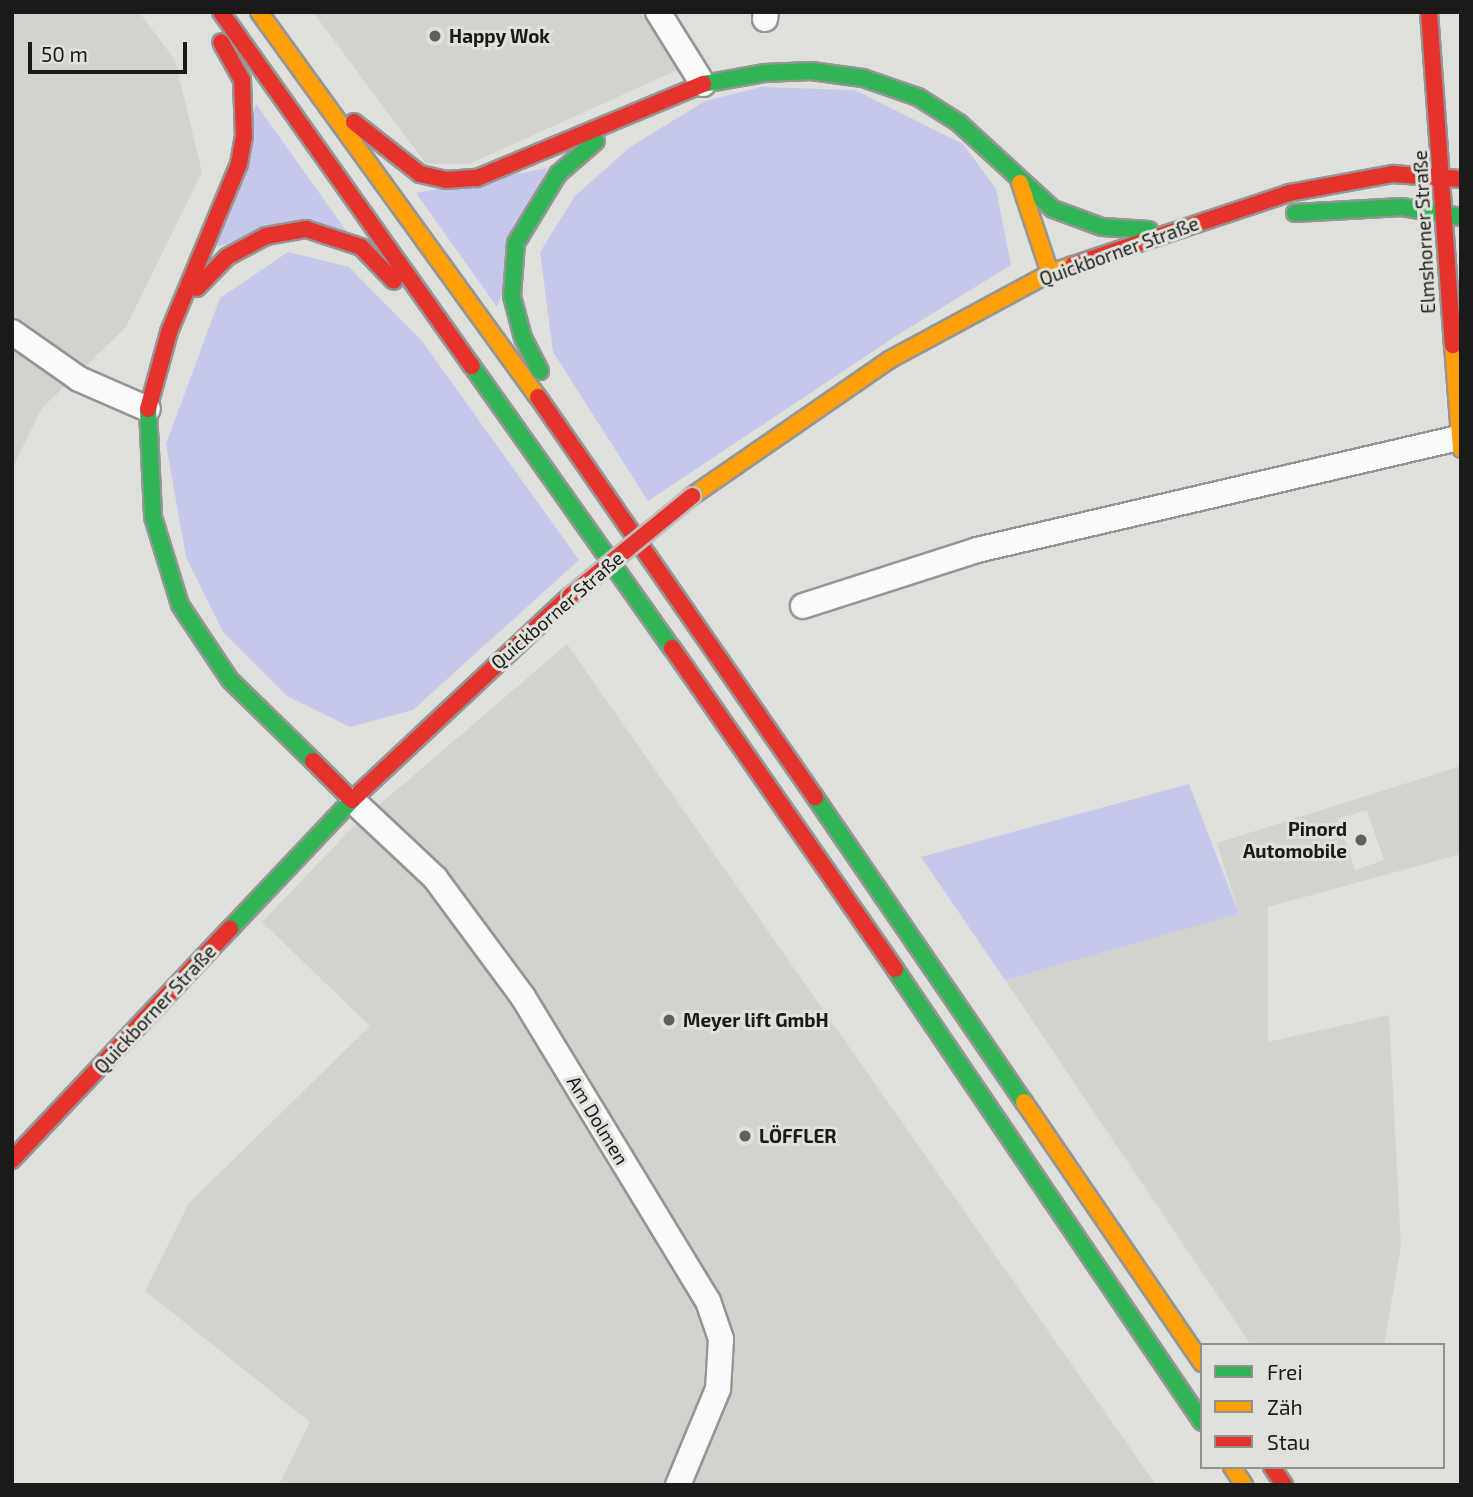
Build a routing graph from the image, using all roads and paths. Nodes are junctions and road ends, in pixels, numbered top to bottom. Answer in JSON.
{"nodes":[{"id":1,"x":205,"y":12,"type":"edge"},
{"id":2,"x":221,"y":12,"type":"edge"},
{"id":3,"x":260,"y":12,"type":"edge"},
{"id":4,"x":657,"y":12,"type":"edge"},
{"id":5,"x":1429,"y":12,"type":"edge"},
{"id":6,"x":703,"y":84,"type":"junction"},
{"id":7,"x":326,"y":104,"type":"junction"},
{"id":8,"x":615,"y":123,"type":"junction"},
{"id":9,"x":1441,"y":177,"type":"junction"},
{"id":10,"x":1461,"y":179,"type":"edge"},
{"id":11,"x":1020,"y":183,"type":"junction"},
{"id":12,"x":1053,"y":209,"type":"junction"},
{"id":13,"x":1444,"y":215,"type":"junction"},
{"id":14,"x":1461,"y":216,"type":"edge"},
{"id":15,"x":1216,"y":217,"type":"junction"},
{"id":16,"x":1167,"y":231,"type":"junction"},
{"id":17,"x":1074,"y":248,"type":"junction"},
{"id":18,"x":1050,"y":273,"type":"junction"},
{"id":19,"x":181,"y":305,"type":"junction"},
{"id":20,"x":12,"y":332,"type":"edge"},
{"id":21,"x":477,"y":367,"type":"junction"},
{"id":22,"x":148,"y":409,"type":"junction"},
{"id":23,"x":1460,"y":444,"type":"edge"},
{"id":24,"x":591,"y":469,"type":"junction"},
{"id":25,"x":803,"y":606,"type":"dead end"},
{"id":26,"x":352,"y":800,"type":"junction"},
{"id":27,"x":12,"y":1160,"type":"edge"},
{"id":28,"x":1200,"y":1360,"type":"edge"},
{"id":29,"x":1200,"y":1419,"type":"edge"},
{"id":30,"x":1234,"y":1469,"type":"edge"},
{"id":31,"x":1273,"y":1469,"type":"edge"},
{"id":32,"x":678,"y":1485,"type":"edge"},
{"id":33,"x":1244,"y":1485,"type":"edge"},
{"id":34,"x":1284,"y":1485,"type":"edge"}],
"edges":[{"from":1,"to":19,"type":"main road"},
{"from":2,"to":21,"type":"main road"},
{"from":3,"to":7,"type":"main road"},
{"from":4,"to":6,"type":"street"},
{"from":5,"to":9,"type":"main road","name":"Elmshorner Straße"},
{"from":6,"to":8,"type":"main road"},
{"from":6,"to":11,"type":"main road"},
{"from":7,"to":8,"type":"main road"},
{"from":7,"to":24,"type":"main road"},
{"from":8,"to":24,"type":"main road"},
{"from":9,"to":10,"type":"main road","name":"Quickborner Straße"},
{"from":9,"to":13,"type":"main road","name":"Elmshorner Straße"},
{"from":9,"to":15,"type":"main road","name":"Quickborner Straße"},
{"from":11,"to":12,"type":"main road"},
{"from":11,"to":18,"type":"main road"},
{"from":12,"to":16,"type":"main road"},
{"from":12,"to":17,"type":"main road"},
{"from":13,"to":14,"type":"main road","name":"Quickborner Straße"},
{"from":13,"to":15,"type":"main road","name":"Quickborner Straße"},
{"from":13,"to":23,"type":"main road","name":"Elmshorner Straße"},
{"from":15,"to":16,"type":"main road","name":"Quickborner Straße"},
{"from":16,"to":17,"type":"main road","name":"Quickborner Straße"},
{"from":17,"to":18,"type":"main road","name":"Quickborner Straße"},
{"from":18,"to":26,"type":"main road","name":"Quickborner Straße","bridge":true},
{"from":19,"to":21,"type":"main road"},
{"from":19,"to":22,"type":"main road"},
{"from":20,"to":22,"type":"street"},
{"from":21,"to":29,"type":"main road"},
{"from":22,"to":26,"type":"main road"},
{"from":23,"to":25,"type":"street"},
{"from":24,"to":28,"type":"main road"},
{"from":26,"to":27,"type":"main road","name":"Quickborner Straße"},
{"from":26,"to":32,"type":"street","name":"Am Dolmen"},
{"from":30,"to":33,"type":"main road"},
{"from":31,"to":34,"type":"main road"}]}
